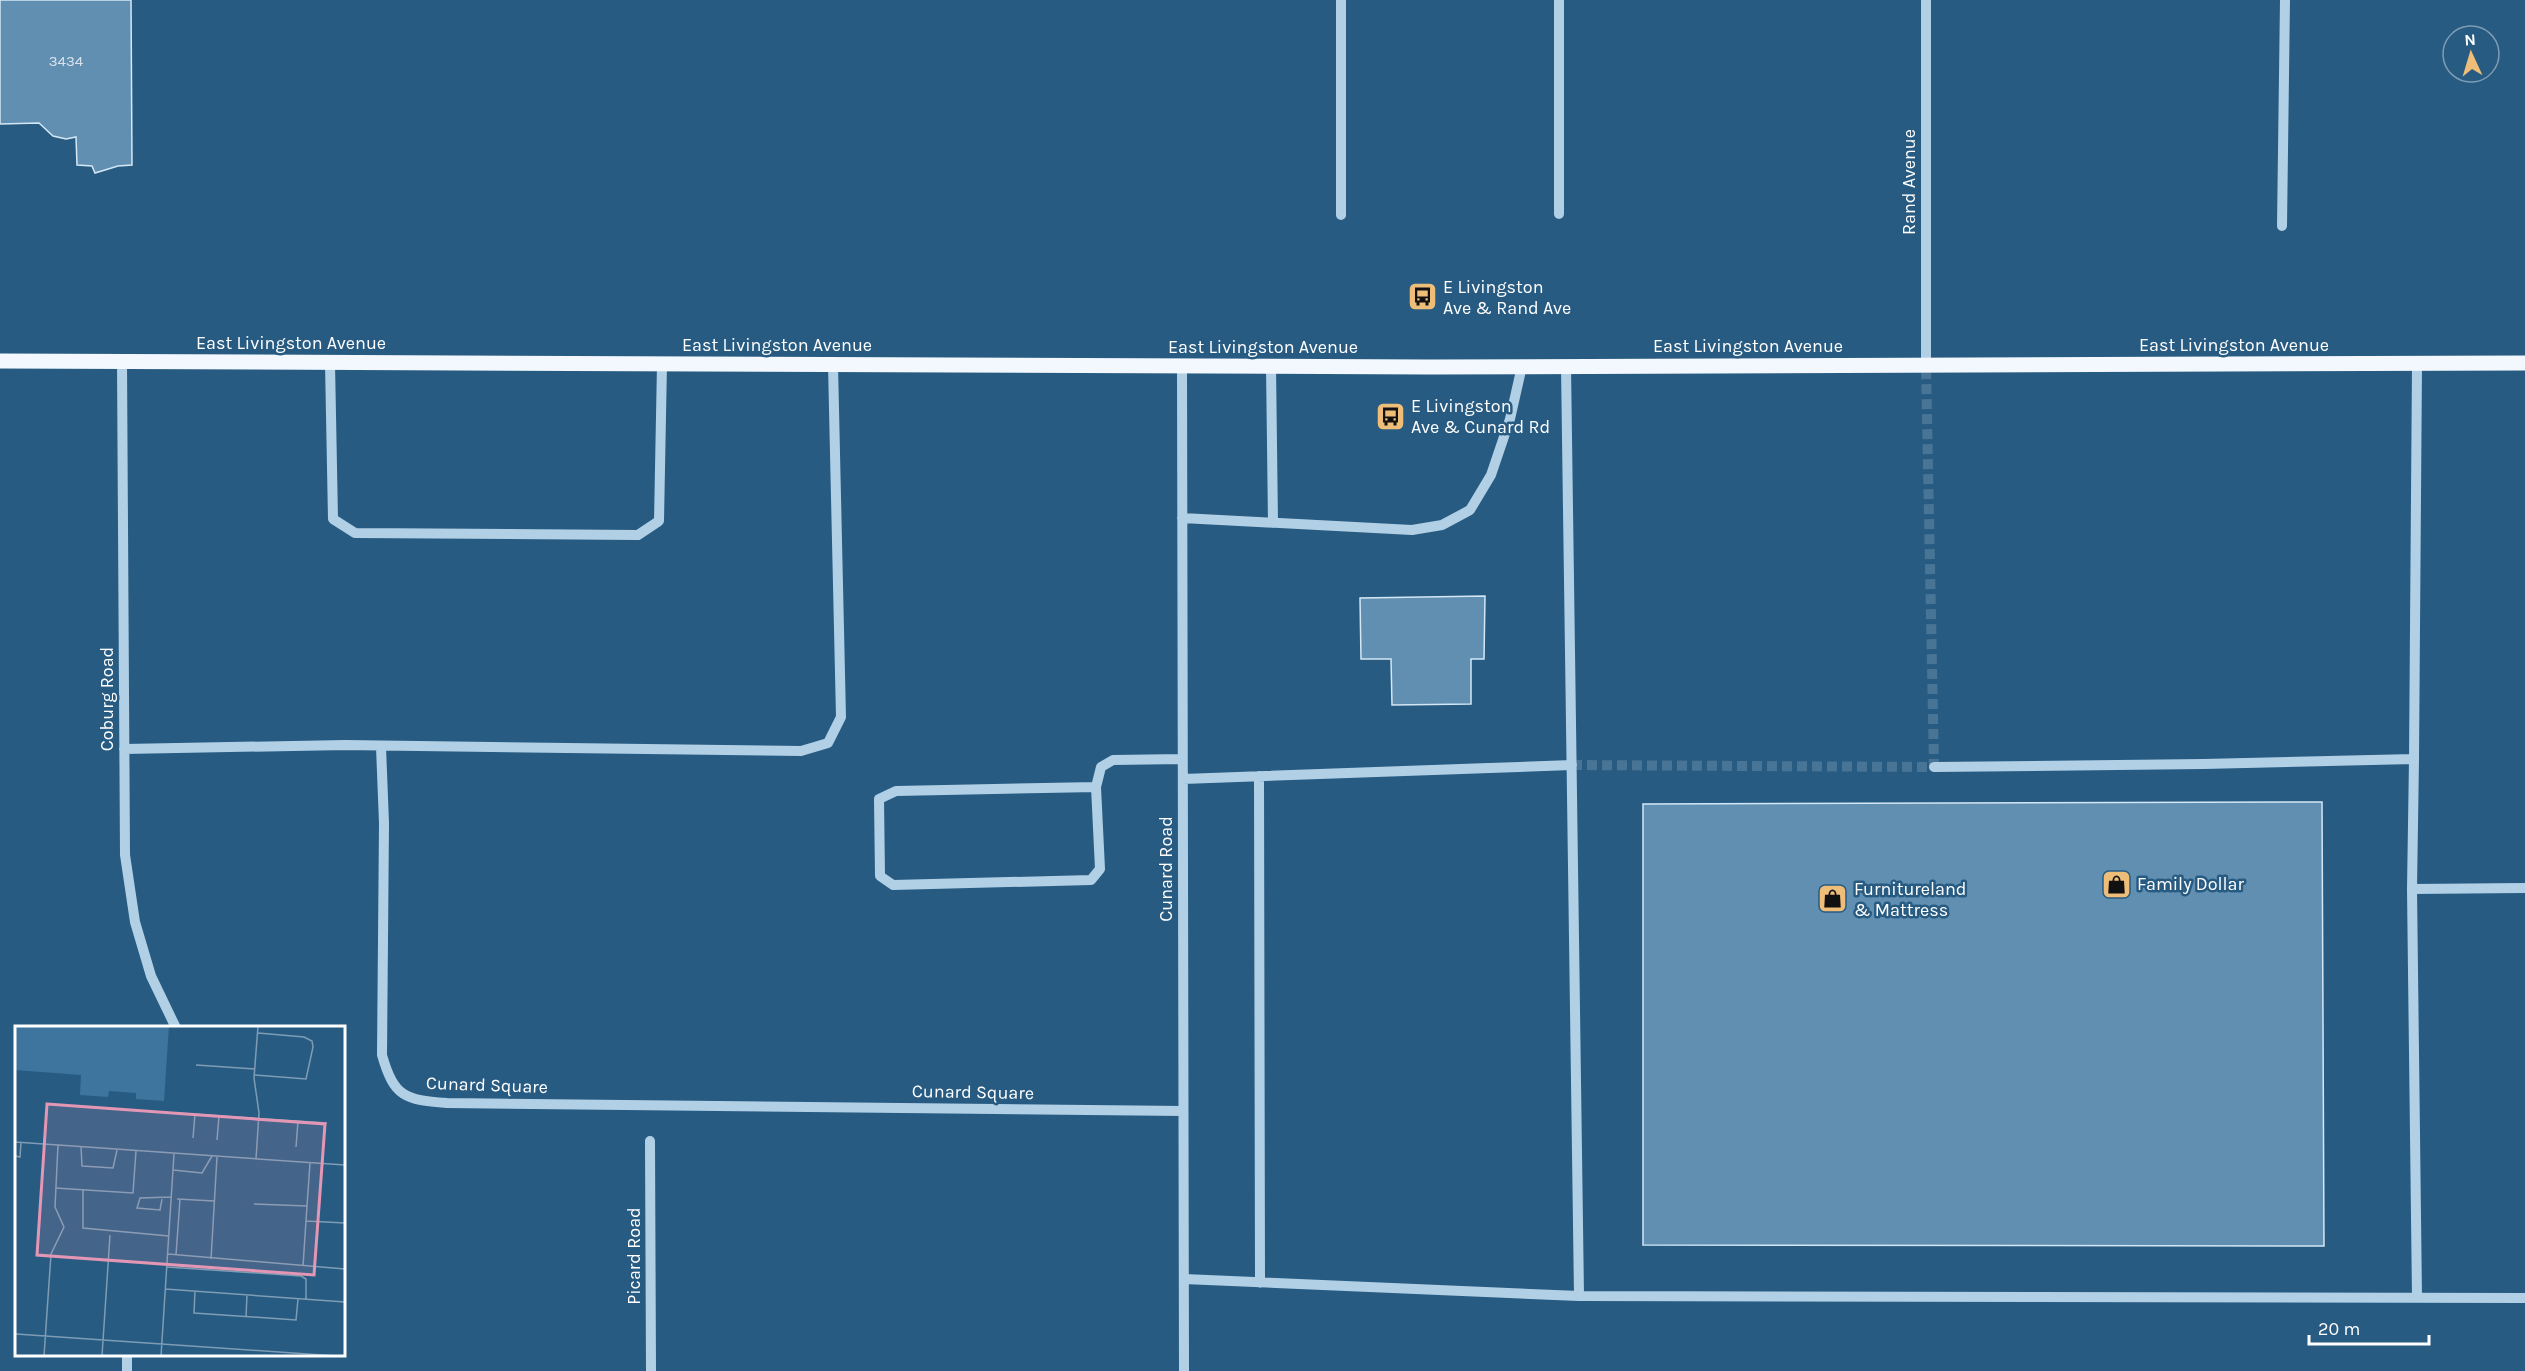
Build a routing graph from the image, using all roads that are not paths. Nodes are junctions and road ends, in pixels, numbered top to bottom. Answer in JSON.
{"nodes":[{"id":1,"x":1341,"y":0,"type":"edge"},
{"id":2,"x":1559,"y":0,"type":"edge"},
{"id":3,"x":1926,"y":0,"type":"edge"},
{"id":4,"x":2285,"y":0,"type":"edge"},
{"id":5,"x":1559,"y":214,"type":"dead end"},
{"id":6,"x":1341,"y":215,"type":"dead end"},
{"id":7,"x":2282,"y":226,"type":"dead end"},
{"id":8,"x":0,"y":361,"type":"edge"},
{"id":9,"x":122,"y":362,"type":"junction"},
{"id":10,"x":330,"y":363,"type":"junction"},
{"id":11,"x":2525,"y":363,"type":"edge"},
{"id":12,"x":662,"y":364,"type":"junction"},
{"id":13,"x":2417,"y":364,"type":"junction"},
{"id":14,"x":833,"y":365,"type":"junction"},
{"id":15,"x":1926,"y":365,"type":"junction"},
{"id":16,"x":1182,"y":366,"type":"junction"},
{"id":17,"x":1271,"y":366,"type":"junction"},
{"id":18,"x":1522,"y":366,"type":"junction"},
{"id":19,"x":1566,"y":366,"type":"junction"},
{"id":20,"x":1182,"y":518,"type":"junction"},
{"id":21,"x":1273,"y":523,"type":"junction"},
{"id":22,"x":381,"y":747,"type":"junction"},
{"id":23,"x":124,"y":749,"type":"junction"},
{"id":24,"x":1182,"y":759,"type":"junction"},
{"id":25,"x":2414,"y":759,"type":"junction"},
{"id":26,"x":1572,"y":765,"type":"junction"},
{"id":27,"x":1934,"y":767,"type":"dead end"},
{"id":28,"x":1258,"y":776,"type":"junction"},
{"id":29,"x":1183,"y":779,"type":"junction"},
{"id":30,"x":1096,"y":787,"type":"junction"},
{"id":31,"x":2525,"y":888,"type":"edge"},
{"id":32,"x":2412,"y":889,"type":"junction"},
{"id":33,"x":175,"y":1026,"type":"edge"},
{"id":34,"x":1184,"y":1111,"type":"junction"},
{"id":35,"x":650,"y":1141,"type":"dead end"},
{"id":36,"x":1184,"y":1279,"type":"junction"},
{"id":37,"x":1260,"y":1283,"type":"junction"},
{"id":38,"x":1579,"y":1296,"type":"junction"},
{"id":39,"x":2417,"y":1298,"type":"junction"},
{"id":40,"x":2525,"y":1298,"type":"edge"},
{"id":41,"x":651,"y":1371,"type":"edge"},
{"id":42,"x":1184,"y":1371,"type":"edge"}],
"edges":[{"from":1,"to":6,"type":"street"},
{"from":2,"to":5,"type":"street"},
{"from":3,"to":15,"type":"street","name":"Rand Avenue"},
{"from":4,"to":7,"type":"street"},
{"from":8,"to":9,"type":"main road","name":"East Livingston Avenue"},
{"from":9,"to":10,"type":"main road","name":"East Livingston Avenue"},
{"from":9,"to":23,"type":"street","name":"Coburg Road"},
{"from":10,"to":12,"type":"main road","name":"East Livingston Avenue"},
{"from":10,"to":12,"type":"street"},
{"from":11,"to":13,"type":"main road","name":"East Livingston Avenue"},
{"from":12,"to":14,"type":"main road","name":"East Livingston Avenue"},
{"from":13,"to":15,"type":"main road","name":"East Livingston Avenue"},
{"from":13,"to":25,"type":"street"},
{"from":14,"to":16,"type":"main road","name":"East Livingston Avenue"},
{"from":14,"to":22,"type":"street"},
{"from":15,"to":19,"type":"main road","name":"East Livingston Avenue"},
{"from":16,"to":17,"type":"main road","name":"East Livingston Avenue"},
{"from":16,"to":20,"type":"street","name":"Cunard Road"},
{"from":17,"to":18,"type":"main road","name":"East Livingston Avenue"},
{"from":17,"to":21,"type":"street"},
{"from":18,"to":19,"type":"main road","name":"East Livingston Avenue"},
{"from":18,"to":21,"type":"street"},
{"from":19,"to":26,"type":"street"},
{"from":20,"to":21,"type":"street"},
{"from":20,"to":24,"type":"street","name":"Cunard Road"},
{"from":22,"to":23,"type":"street"},
{"from":22,"to":34,"type":"street","name":"Cunard Square"},
{"from":23,"to":33,"type":"street","name":"Coburg Road"},
{"from":24,"to":29,"type":"street","name":"Cunard Road"},
{"from":24,"to":30,"type":"street"},
{"from":25,"to":27,"type":"street"},
{"from":25,"to":32,"type":"street"},
{"from":26,"to":28,"type":"street"},
{"from":26,"to":38,"type":"street"},
{"from":28,"to":29,"type":"street"},
{"from":28,"to":37,"type":"street"},
{"from":29,"to":34,"type":"street","name":"Cunard Road"},
{"from":30,"to":30,"type":"street"},
{"from":31,"to":32,"type":"street"},
{"from":32,"to":39,"type":"street"},
{"from":34,"to":36,"type":"street","name":"Cunard Road"},
{"from":35,"to":41,"type":"street","name":"Picard Road"},
{"from":36,"to":37,"type":"street"},
{"from":36,"to":42,"type":"street","name":"Cunard Road"},
{"from":37,"to":38,"type":"street"},
{"from":38,"to":39,"type":"street"},
{"from":39,"to":40,"type":"street"}]}
